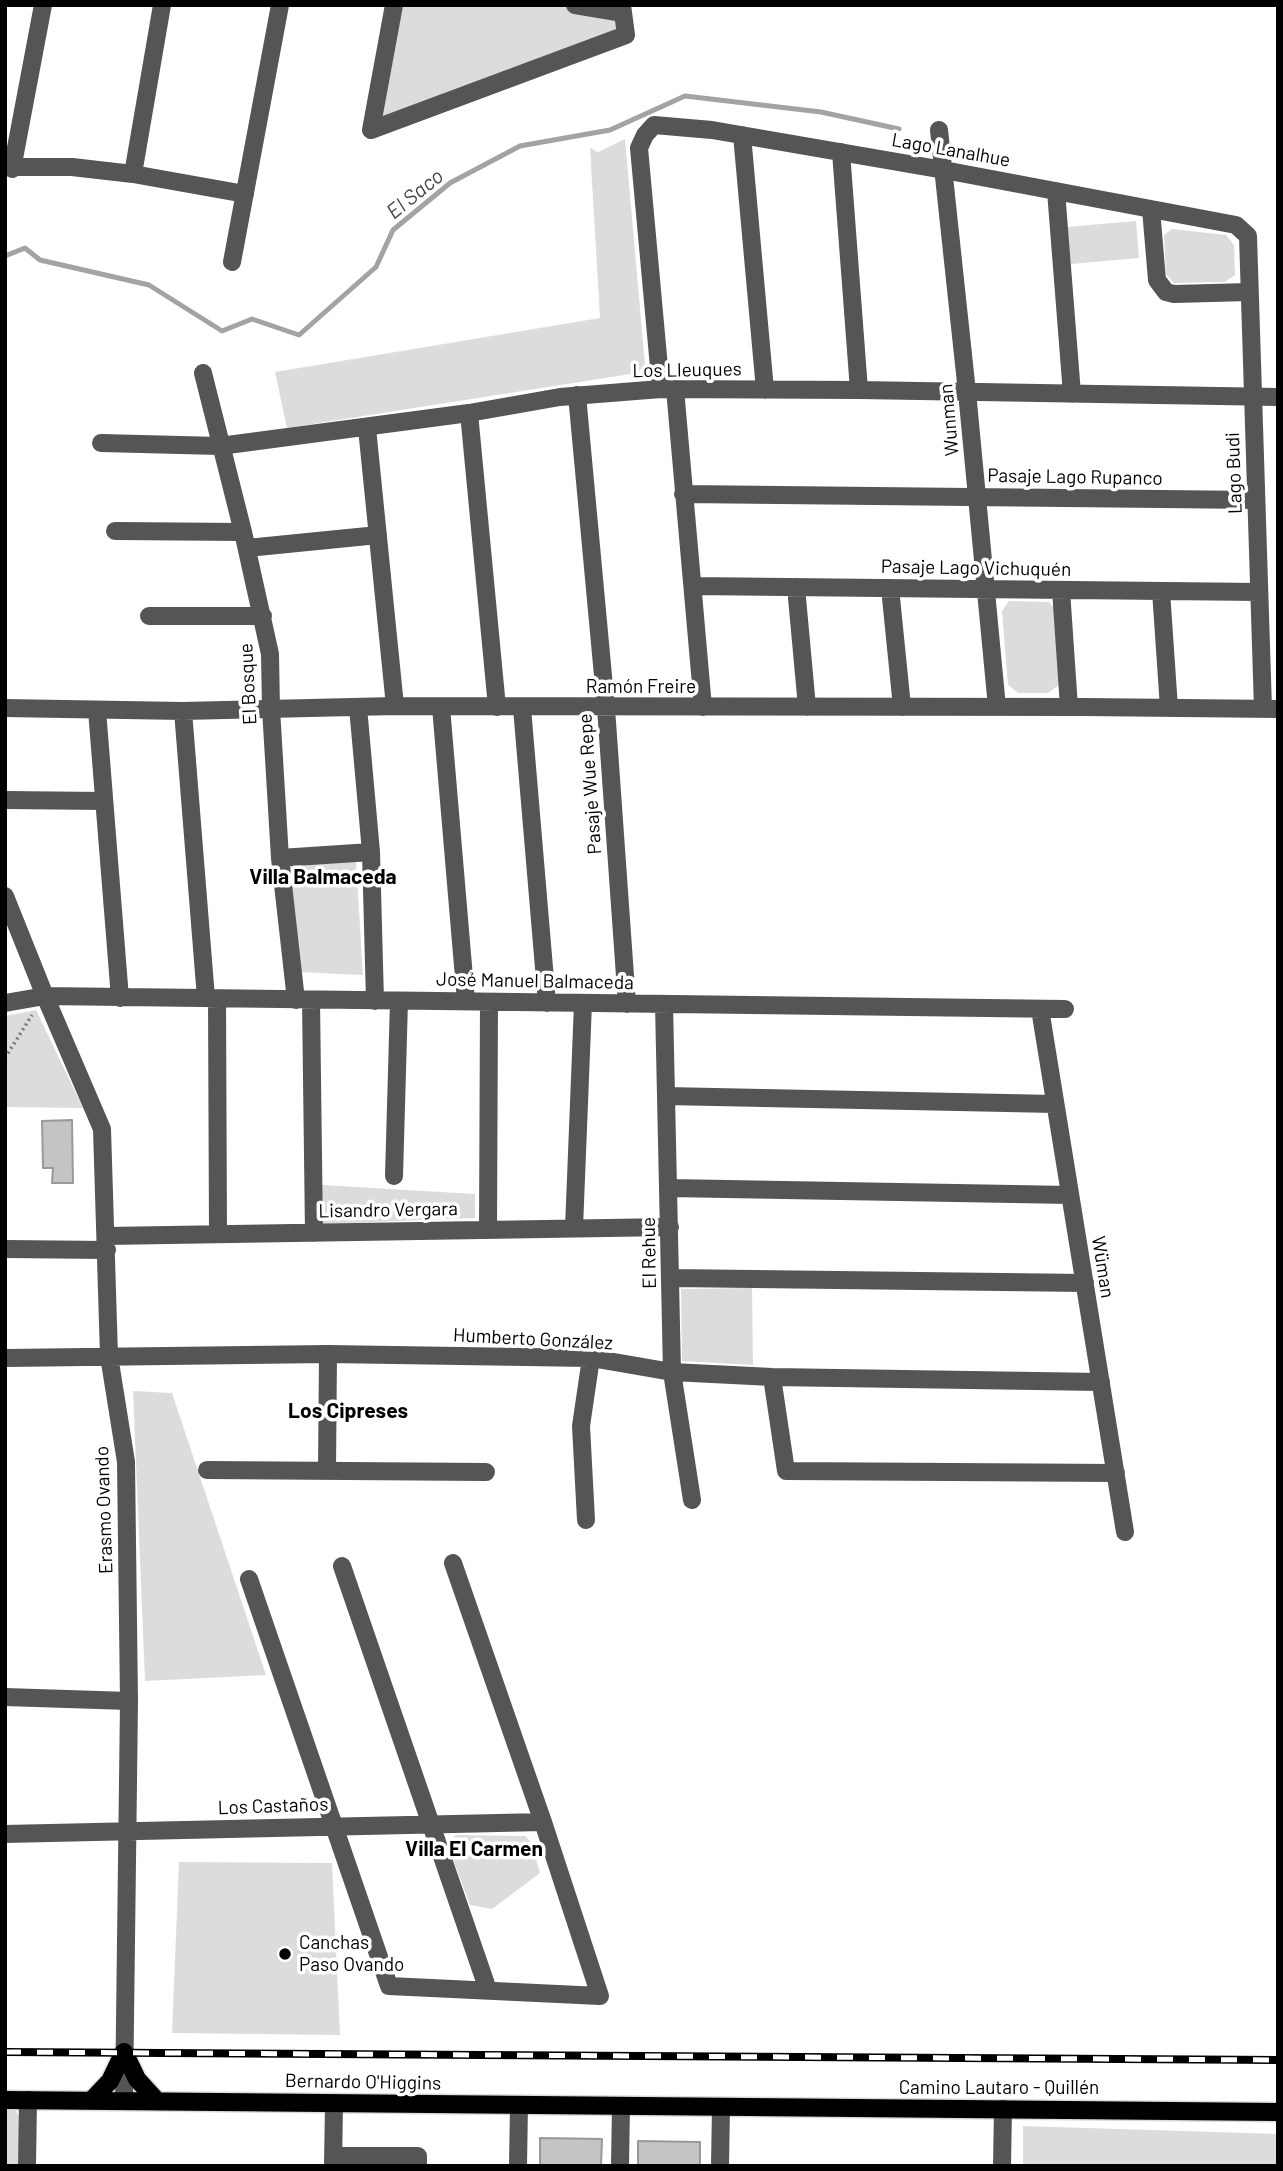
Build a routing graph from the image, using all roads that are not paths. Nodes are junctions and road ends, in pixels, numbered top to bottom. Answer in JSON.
{"nodes":[{"id":1,"x":43,"y":5,"type":"edge"},
{"id":2,"x":162,"y":5,"type":"edge"},
{"id":3,"x":280,"y":5,"type":"edge"},
{"id":4,"x":394,"y":5,"type":"edge"},
{"id":5,"x":575,"y":5,"type":"edge"},
{"id":6,"x":622,"y":9,"type":"edge"},
{"id":7,"x":939,"y":130,"type":"dead end"},
{"id":8,"x":742,"y":135,"type":"junction"},
{"id":9,"x":841,"y":152,"type":"junction"},
{"id":10,"x":9,"y":168,"type":"edge"},
{"id":11,"x":944,"y":170,"type":"junction"},
{"id":12,"x":133,"y":174,"type":"junction"},
{"id":13,"x":1056,"y":191,"type":"junction"},
{"id":14,"x":245,"y":194,"type":"junction"},
{"id":15,"x":1151,"y":209,"type":"junction"},
{"id":16,"x":1248,"y":236,"type":"joint"},
{"id":17,"x":232,"y":262,"type":"dead end"},
{"id":18,"x":1249,"y":292,"type":"junction"},
{"id":19,"x":203,"y":373,"type":"dead end"},
{"id":20,"x":668,"y":389,"type":"junction"},
{"id":21,"x":765,"y":390,"type":"junction"},
{"id":22,"x":859,"y":390,"type":"junction"},
{"id":23,"x":967,"y":392,"type":"junction"},
{"id":24,"x":1072,"y":394,"type":"junction"},
{"id":25,"x":577,"y":395,"type":"junction"},
{"id":26,"x":1253,"y":397,"type":"junction"},
{"id":27,"x":1278,"y":397,"type":"edge"},
{"id":28,"x":469,"y":413,"type":"junction"},
{"id":29,"x":367,"y":428,"type":"junction"},
{"id":30,"x":101,"y":443,"type":"dead end"},
{"id":31,"x":220,"y":446,"type":"junction"},
{"id":32,"x":684,"y":494,"type":"junction"},
{"id":33,"x":977,"y":497,"type":"junction"},
{"id":34,"x":1256,"y":500,"type":"junction"},
{"id":35,"x":115,"y":531,"type":"dead end"},
{"id":36,"x":378,"y":535,"type":"junction"},
{"id":37,"x":245,"y":540,"type":"junction"},
{"id":38,"x":693,"y":586,"type":"junction"},
{"id":39,"x":796,"y":587,"type":"junction"},
{"id":40,"x":890,"y":588,"type":"junction"},
{"id":41,"x":985,"y":589,"type":"junction"},
{"id":42,"x":1060,"y":590,"type":"junction"},
{"id":43,"x":1161,"y":591,"type":"junction"},
{"id":44,"x":1259,"y":592,"type":"junction"},
{"id":45,"x":149,"y":616,"type":"dead end"},
{"id":46,"x":263,"y":616,"type":"junction"},
{"id":47,"x":395,"y":706,"type":"junction"},
{"id":48,"x":358,"y":707,"type":"junction"},
{"id":49,"x":441,"y":707,"type":"junction"},
{"id":50,"x":496,"y":707,"type":"junction"},
{"id":51,"x":703,"y":707,"type":"junction"},
{"id":52,"x":807,"y":707,"type":"junction"},
{"id":53,"x":902,"y":707,"type":"junction"},
{"id":54,"x":997,"y":707,"type":"junction"},
{"id":55,"x":1069,"y":707,"type":"junction"},
{"id":56,"x":5,"y":708,"type":"edge"},
{"id":57,"x":522,"y":708,"type":"junction"},
{"id":58,"x":606,"y":708,"type":"junction"},
{"id":59,"x":1169,"y":708,"type":"junction"},
{"id":60,"x":97,"y":709,"type":"junction"},
{"id":61,"x":271,"y":709,"type":"junction"},
{"id":62,"x":1270,"y":709,"type":"edge"},
{"id":63,"x":183,"y":711,"type":"junction"},
{"id":64,"x":5,"y":800,"type":"edge"},
{"id":65,"x":104,"y":801,"type":"junction"},
{"id":66,"x":371,"y":852,"type":"junction"},
{"id":67,"x":280,"y":858,"type":"junction"},
{"id":68,"x":5,"y":896,"type":"edge"},
{"id":69,"x":45,"y":996,"type":"junction"},
{"id":70,"x":120,"y":998,"type":"junction"},
{"id":71,"x":211,"y":998,"type":"junction"},
{"id":72,"x":304,"y":1000,"type":"junction"},
{"id":73,"x":375,"y":1001,"type":"junction"},
{"id":74,"x":398,"y":1001,"type":"junction"},
{"id":75,"x":467,"y":1001,"type":"junction"},
{"id":76,"x":489,"y":1002,"type":"junction"},
{"id":77,"x":5,"y":1003,"type":"edge"},
{"id":78,"x":547,"y":1003,"type":"junction"},
{"id":79,"x":583,"y":1003,"type":"junction"},
{"id":80,"x":627,"y":1004,"type":"junction"},
{"id":81,"x":664,"y":1004,"type":"junction"},
{"id":82,"x":1040,"y":1009,"type":"junction"},
{"id":83,"x":1065,"y":1009,"type":"dead end"},
{"id":84,"x":666,"y":1096,"type":"junction"},
{"id":85,"x":1055,"y":1104,"type":"junction"},
{"id":86,"x":394,"y":1176,"type":"dead end"},
{"id":87,"x":668,"y":1188,"type":"junction"},
{"id":88,"x":1070,"y":1195,"type":"junction"},
{"id":89,"x":670,"y":1227,"type":"junction"},
{"id":90,"x":574,"y":1228,"type":"junction"},
{"id":91,"x":488,"y":1230,"type":"junction"},
{"id":92,"x":314,"y":1233,"type":"junction"},
{"id":93,"x":218,"y":1234,"type":"junction"},
{"id":94,"x":106,"y":1243,"type":"junction"},
{"id":95,"x":5,"y":1250,"type":"edge"},
{"id":96,"x":671,"y":1278,"type":"junction"},
{"id":97,"x":1085,"y":1283,"type":"junction"},
{"id":98,"x":328,"y":1354,"type":"junction"},
{"id":99,"x":109,"y":1356,"type":"junction"},
{"id":100,"x":5,"y":1358,"type":"edge"},
{"id":101,"x":591,"y":1358,"type":"junction"},
{"id":102,"x":672,"y":1372,"type":"junction"},
{"id":103,"x":772,"y":1377,"type":"junction"},
{"id":104,"x":1101,"y":1382,"type":"junction"},
{"id":105,"x":207,"y":1470,"type":"dead end"},
{"id":106,"x":327,"y":1470,"type":"junction"},
{"id":107,"x":486,"y":1472,"type":"dead end"},
{"id":108,"x":1115,"y":1473,"type":"junction"},
{"id":109,"x":692,"y":1500,"type":"dead end"},
{"id":110,"x":586,"y":1520,"type":"dead end"},
{"id":111,"x":1125,"y":1532,"type":"dead end"},
{"id":112,"x":453,"y":1563,"type":"dead end"},
{"id":113,"x":342,"y":1566,"type":"dead end"},
{"id":114,"x":249,"y":1579,"type":"dead end"},
{"id":115,"x":5,"y":1697,"type":"edge"},
{"id":116,"x":129,"y":1701,"type":"junction"},
{"id":117,"x":543,"y":1822,"type":"junction"},
{"id":118,"x":333,"y":1825,"type":"junction"},
{"id":119,"x":431,"y":1825,"type":"junction"},
{"id":120,"x":128,"y":1832,"type":"junction"},
{"id":121,"x":5,"y":1834,"type":"edge"},
{"id":122,"x":488,"y":1990,"type":"junction"},
{"id":123,"x":124,"y":2052,"type":"junction"},
{"id":124,"x":5,"y":2100,"type":"edge"},
{"id":125,"x":28,"y":2100,"type":"junction"},
{"id":126,"x":92,"y":2101,"type":"junction"},
{"id":127,"x":124,"y":2101,"type":"junction"},
{"id":128,"x":157,"y":2101,"type":"junction"},
{"id":129,"x":334,"y":2103,"type":"junction"},
{"id":130,"x":519,"y":2105,"type":"junction"},
{"id":131,"x":621,"y":2106,"type":"junction"},
{"id":132,"x":721,"y":2107,"type":"junction"},
{"id":133,"x":1003,"y":2109,"type":"junction"},
{"id":134,"x":1278,"y":2112,"type":"edge"},
{"id":135,"x":333,"y":2161,"type":"edge"},
{"id":136,"x":27,"y":2166,"type":"edge"},
{"id":137,"x":418,"y":2166,"type":"edge"},
{"id":138,"x":518,"y":2166,"type":"edge"},
{"id":139,"x":620,"y":2166,"type":"edge"},
{"id":140,"x":720,"y":2166,"type":"edge"},
{"id":141,"x":1002,"y":2166,"type":"edge"}],
"edges":[{"from":1,"to":10,"type":"street"},
{"from":2,"to":12,"type":"street"},
{"from":3,"to":14,"type":"street"},
{"from":4,"to":6,"type":"street"},
{"from":5,"to":6,"type":"street"},
{"from":7,"to":11,"type":"street","name":"Wunman"},
{"from":8,"to":9,"type":"street","name":"Lago Lanalhue"},
{"from":8,"to":20,"type":"street","name":"Lago Lanalhue"},
{"from":8,"to":21,"type":"street"},
{"from":9,"to":11,"type":"street","name":"Lago Lanalhue"},
{"from":9,"to":22,"type":"street"},
{"from":10,"to":12,"type":"street"},
{"from":11,"to":13,"type":"street","name":"Lago Lanalhue"},
{"from":11,"to":23,"type":"street","name":"Wunman"},
{"from":12,"to":14,"type":"street"},
{"from":13,"to":15,"type":"street","name":"Lago Lanalhue"},
{"from":13,"to":24,"type":"street"},
{"from":14,"to":17,"type":"street"},
{"from":15,"to":16,"type":"street","name":"Lago Lanalhue"},
{"from":15,"to":18,"type":"street"},
{"from":16,"to":18,"type":"street","name":"Lago Budi"},
{"from":18,"to":26,"type":"street","name":"Lago Budi"},
{"from":19,"to":31,"type":"street","name":"El Bosque"},
{"from":20,"to":21,"type":"street","name":"Los Lleuques"},
{"from":20,"to":25,"type":"street","name":"Los Lleuques"},
{"from":20,"to":32,"type":"street"},
{"from":21,"to":22,"type":"street","name":"Los Lleuques"},
{"from":22,"to":23,"type":"street","name":"Los Lleuques"},
{"from":23,"to":24,"type":"street","name":"Los Lleuques"},
{"from":23,"to":33,"type":"street","name":"Wunman"},
{"from":24,"to":26,"type":"street","name":"Los Lleuques"},
{"from":25,"to":28,"type":"street","name":"Los Lleuques"},
{"from":25,"to":58,"type":"street","name":"Pasaje Wue Repe"},
{"from":26,"to":27,"type":"street","name":"Los Lleuques"},
{"from":26,"to":34,"type":"street","name":"Lago Budi"},
{"from":28,"to":29,"type":"street","name":"Los Lleuques"},
{"from":28,"to":50,"type":"street"},
{"from":29,"to":31,"type":"street","name":"Los Lleuques"},
{"from":29,"to":36,"type":"street"},
{"from":30,"to":31,"type":"street","name":"Los Lleuques"},
{"from":31,"to":37,"type":"street","name":"El Bosque"},
{"from":32,"to":33,"type":"street","name":"Pasaje Lago Rupanco"},
{"from":32,"to":38,"type":"street"},
{"from":33,"to":34,"type":"street","name":"Pasaje Lago Rupanco"},
{"from":33,"to":41,"type":"street","name":"Wunman"},
{"from":34,"to":44,"type":"street","name":"Lago Budi"},
{"from":35,"to":37,"type":"street"},
{"from":36,"to":37,"type":"street"},
{"from":36,"to":47,"type":"street"},
{"from":37,"to":46,"type":"street","name":"El Bosque"},
{"from":38,"to":39,"type":"street","name":"Pasaje Lago Vichuquén"},
{"from":38,"to":51,"type":"street"},
{"from":39,"to":40,"type":"street","name":"Pasaje Lago Vichuquén"},
{"from":39,"to":52,"type":"street"},
{"from":40,"to":41,"type":"street","name":"Pasaje Lago Vichuquén"},
{"from":40,"to":53,"type":"street"},
{"from":41,"to":42,"type":"street","name":"Pasaje Lago Vichuquén"},
{"from":41,"to":54,"type":"street","name":"Wunman"},
{"from":42,"to":43,"type":"street","name":"Pasaje Lago Vichuquén"},
{"from":42,"to":55,"type":"street"},
{"from":43,"to":44,"type":"street","name":"Pasaje Lago Vichuquén"},
{"from":43,"to":59,"type":"street"},
{"from":44,"to":62,"type":"street","name":"Lago Budi"},
{"from":45,"to":46,"type":"street"},
{"from":46,"to":61,"type":"street","name":"El Bosque"},
{"from":47,"to":48,"type":"street","name":"Ramón Freire"},
{"from":47,"to":49,"type":"street","name":"Ramón Freire"},
{"from":48,"to":61,"type":"street","name":"Ramón Freire"},
{"from":48,"to":66,"type":"street"},
{"from":49,"to":50,"type":"street","name":"Ramón Freire"},
{"from":49,"to":75,"type":"street"},
{"from":50,"to":57,"type":"street","name":"Ramón Freire"},
{"from":51,"to":52,"type":"street","name":"Ramón Freire"},
{"from":51,"to":58,"type":"street","name":"Ramón Freire"},
{"from":52,"to":53,"type":"street","name":"Ramón Freire"},
{"from":53,"to":54,"type":"street","name":"Ramón Freire"},
{"from":54,"to":55,"type":"street","name":"Ramón Freire"},
{"from":55,"to":59,"type":"street","name":"Ramón Freire"},
{"from":56,"to":60,"type":"street","name":"Ramón Freire"},
{"from":57,"to":58,"type":"street","name":"Ramón Freire"},
{"from":57,"to":78,"type":"street"},
{"from":58,"to":80,"type":"street","name":"Pasaje Wue Repe"},
{"from":59,"to":62,"type":"street","name":"Ramón Freire"},
{"from":60,"to":63,"type":"street","name":"Ramón Freire"},
{"from":60,"to":65,"type":"street"},
{"from":61,"to":63,"type":"street","name":"Ramón Freire"},
{"from":61,"to":67,"type":"street","name":"El Bosque"},
{"from":63,"to":71,"type":"street"},
{"from":64,"to":65,"type":"street"},
{"from":65,"to":70,"type":"street"},
{"from":66,"to":67,"type":"street"},
{"from":66,"to":73,"type":"street"},
{"from":67,"to":72,"type":"street","name":"El Bosque"},
{"from":68,"to":69,"type":"street","name":"Erasmo Ovando"},
{"from":69,"to":70,"type":"street","name":"José Manuel Balmaceda"},
{"from":69,"to":77,"type":"street","name":"José Manuel Balmaceda"},
{"from":69,"to":94,"type":"street","name":"Erasmo Ovando"},
{"from":70,"to":71,"type":"street","name":"José Manuel Balmaceda"},
{"from":71,"to":72,"type":"street","name":"José Manuel Balmaceda"},
{"from":71,"to":93,"type":"street"},
{"from":72,"to":73,"type":"street","name":"José Manuel Balmaceda"},
{"from":72,"to":92,"type":"street","name":"El Bosque"},
{"from":73,"to":74,"type":"street","name":"José Manuel Balmaceda"},
{"from":74,"to":75,"type":"street","name":"José Manuel Balmaceda"},
{"from":74,"to":86,"type":"street"},
{"from":75,"to":76,"type":"street","name":"José Manuel Balmaceda"},
{"from":76,"to":78,"type":"street","name":"José Manuel Balmaceda"},
{"from":76,"to":91,"type":"street"},
{"from":78,"to":79,"type":"street","name":"José Manuel Balmaceda"},
{"from":79,"to":80,"type":"street","name":"José Manuel Balmaceda"},
{"from":79,"to":90,"type":"street"},
{"from":80,"to":81,"type":"street","name":"José Manuel Balmaceda"},
{"from":81,"to":82,"type":"street","name":"José Manuel Balmaceda"},
{"from":81,"to":84,"type":"street","name":"El Rehue"},
{"from":82,"to":83,"type":"street","name":"José Manuel Balmaceda"},
{"from":82,"to":85,"type":"street","name":"Wüman"},
{"from":84,"to":85,"type":"street"},
{"from":84,"to":87,"type":"street","name":"El Rehue"},
{"from":85,"to":88,"type":"street","name":"Wüman"},
{"from":87,"to":88,"type":"street"},
{"from":87,"to":89,"type":"street","name":"El Rehue"},
{"from":88,"to":97,"type":"street","name":"Wüman"},
{"from":89,"to":90,"type":"street","name":"Lisandro Vergara"},
{"from":89,"to":96,"type":"street","name":"El Rehue"},
{"from":90,"to":91,"type":"street","name":"Lisandro Vergara"},
{"from":91,"to":92,"type":"street","name":"Lisandro Vergara"},
{"from":92,"to":93,"type":"street","name":"Lisandro Vergara"},
{"from":93,"to":94,"type":"street","name":"Lisandro Vergara"},
{"from":94,"to":95,"type":"street","name":"Lisandro Vergara"},
{"from":94,"to":99,"type":"street","name":"Erasmo Ovando"},
{"from":96,"to":97,"type":"street"},
{"from":96,"to":102,"type":"street","name":"El Rehue"},
{"from":97,"to":104,"type":"street","name":"Wüman"},
{"from":98,"to":99,"type":"street","name":"Humberto González"},
{"from":98,"to":101,"type":"street","name":"Humberto González"},
{"from":98,"to":106,"type":"street"},
{"from":99,"to":100,"type":"street","name":"Humberto González"},
{"from":99,"to":116,"type":"street","name":"Erasmo Ovando"},
{"from":101,"to":102,"type":"street","name":"Humberto González"},
{"from":101,"to":110,"type":"street"},
{"from":102,"to":103,"type":"street","name":"Humberto González"},
{"from":102,"to":109,"type":"street","name":"El Rehue"},
{"from":103,"to":104,"type":"street","name":"Humberto González"},
{"from":103,"to":108,"type":"street"},
{"from":104,"to":108,"type":"street","name":"Wüman"},
{"from":105,"to":106,"type":"street"},
{"from":106,"to":107,"type":"street"},
{"from":108,"to":111,"type":"street","name":"Wüman"},
{"from":112,"to":117,"type":"street"},
{"from":113,"to":119,"type":"street"},
{"from":114,"to":118,"type":"street"},
{"from":115,"to":116,"type":"street"},
{"from":116,"to":120,"type":"street","name":"Erasmo Ovando"},
{"from":117,"to":119,"type":"street","name":"Los Castaños"},
{"from":117,"to":122,"type":"street"},
{"from":118,"to":119,"type":"street","name":"Los Castaños"},
{"from":118,"to":120,"type":"street","name":"Los Castaños"},
{"from":118,"to":122,"type":"street"},
{"from":119,"to":122,"type":"street"},
{"from":120,"to":121,"type":"street","name":"Los Castaños"},
{"from":120,"to":123,"type":"street","name":"Erasmo Ovando"},
{"from":123,"to":126,"type":"main road"},
{"from":123,"to":127,"type":"street","name":"Erasmo Ovando"},
{"from":123,"to":128,"type":"main road"},
{"from":124,"to":125,"type":"main road","name":"Bernardo O'Higgins"},
{"from":125,"to":126,"type":"main road","name":"Bernardo O'Higgins"},
{"from":125,"to":136,"type":"street"},
{"from":126,"to":127,"type":"main road","name":"Bernardo O'Higgins"},
{"from":127,"to":128,"type":"main road","name":"Bernardo O'Higgins"},
{"from":128,"to":129,"type":"main road","name":"Bernardo O'Higgins"},
{"from":129,"to":130,"type":"main road","name":"Bernardo O'Higgins"},
{"from":129,"to":135,"type":"street"},
{"from":130,"to":131,"type":"main road","name":"Bernardo O'Higgins"},
{"from":130,"to":138,"type":"street"},
{"from":131,"to":132,"type":"main road","name":"Bernardo O'Higgins"},
{"from":131,"to":139,"type":"street"},
{"from":132,"to":133,"type":"main road","name":"Camino Lautaro - Quillén"},
{"from":132,"to":140,"type":"street"},
{"from":133,"to":134,"type":"main road","name":"Camino Lautaro - Quillén"},
{"from":133,"to":141,"type":"street"},
{"from":135,"to":137,"type":"street"}]}
